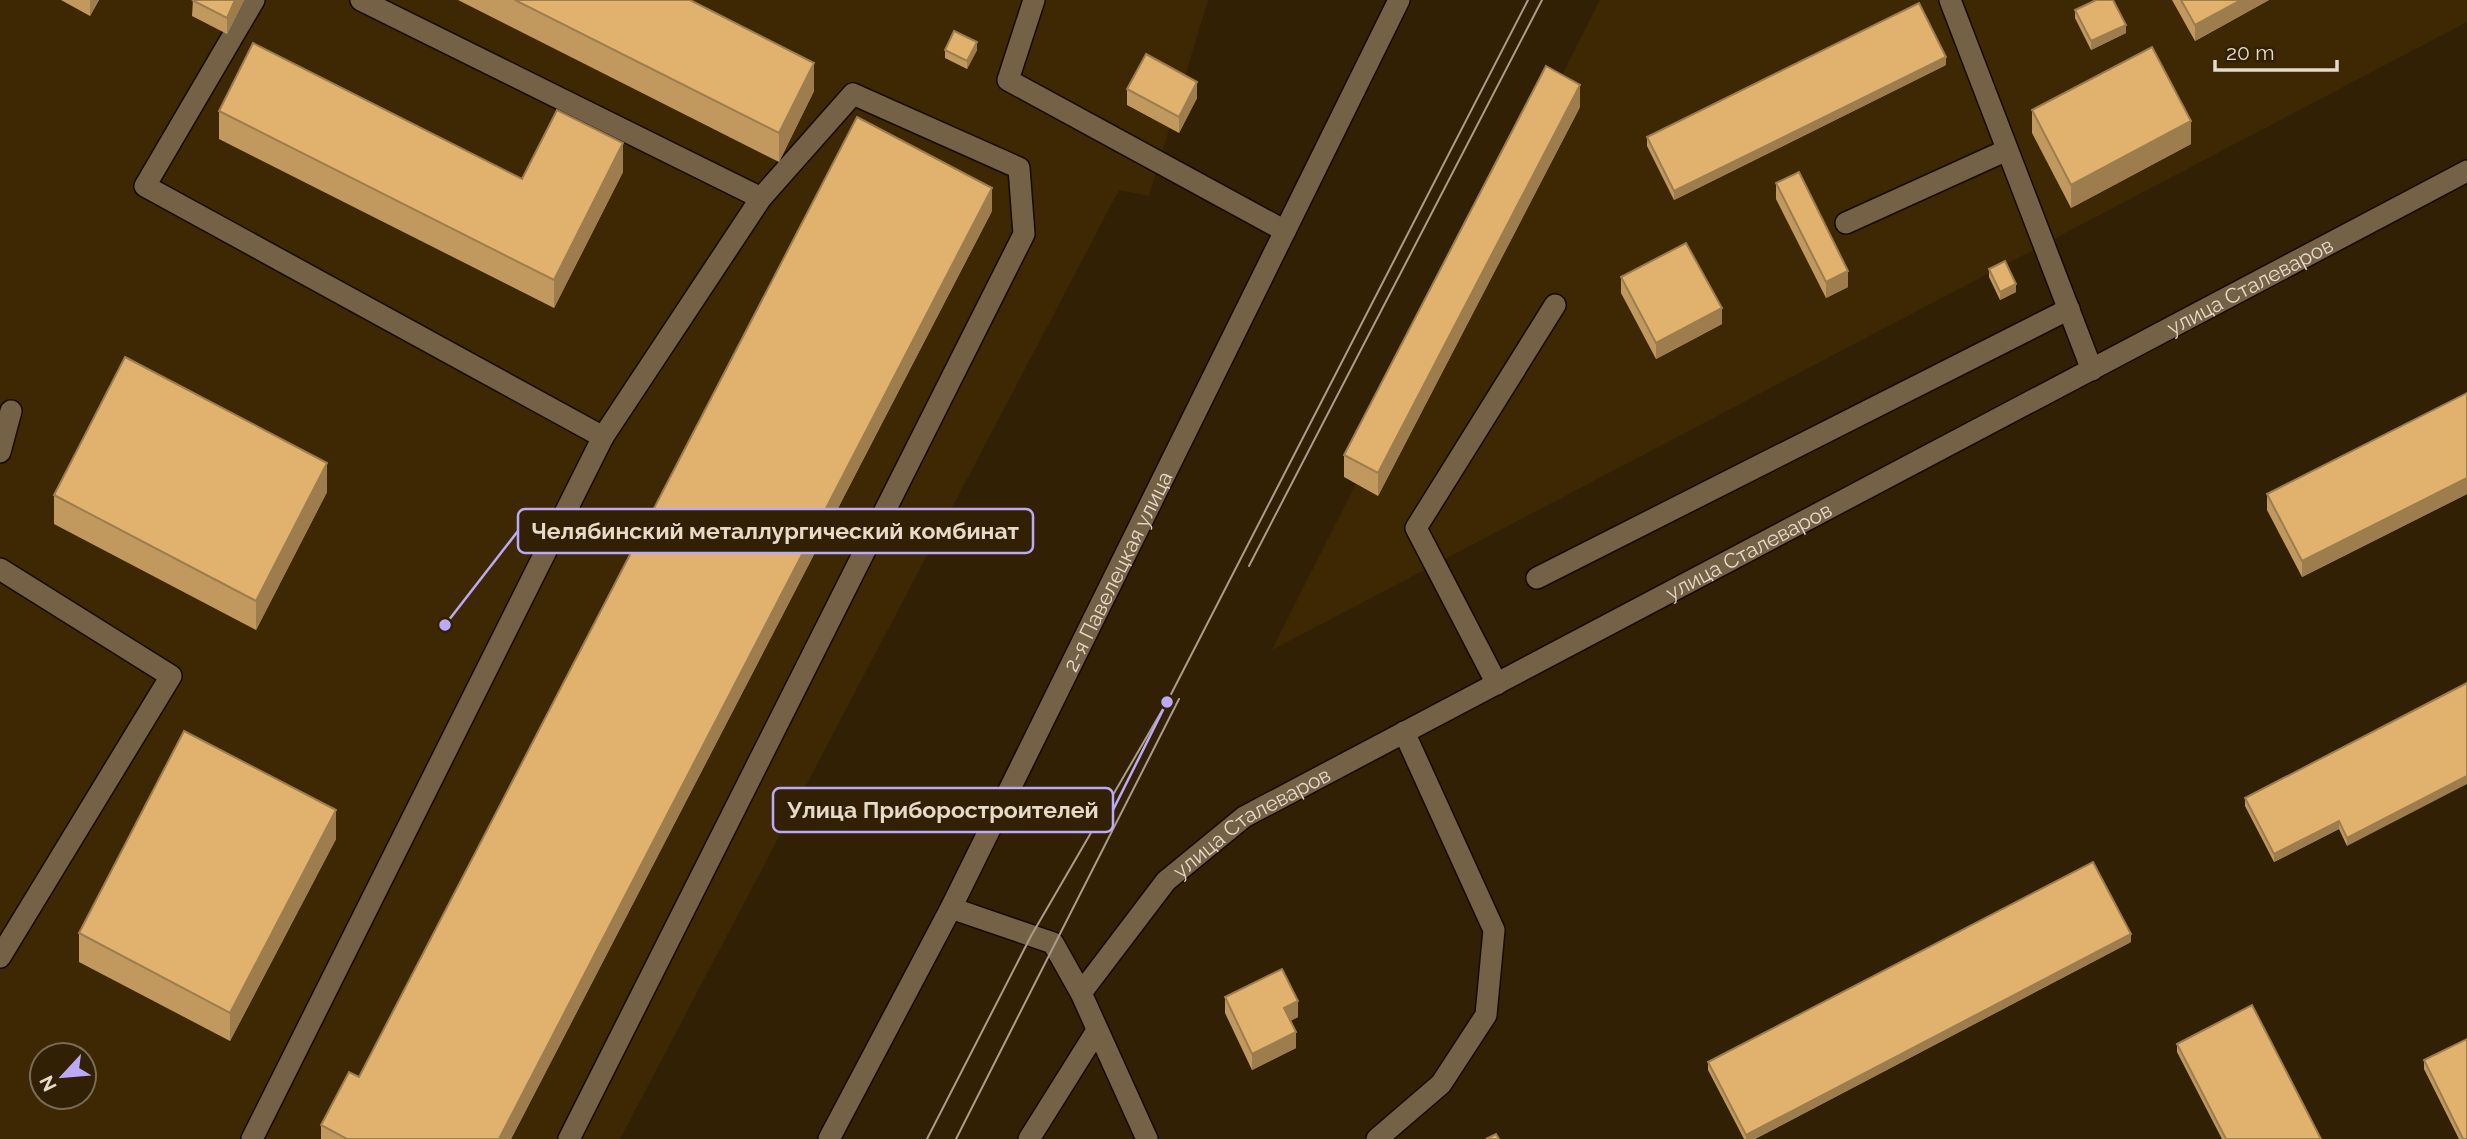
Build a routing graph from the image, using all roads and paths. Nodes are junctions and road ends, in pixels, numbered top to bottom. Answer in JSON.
{"nodes":[{"id":1,"x":254,"y":0,"type":"edge"},
{"id":2,"x":361,"y":0,"type":"edge"},
{"id":3,"x":1034,"y":0,"type":"edge"},
{"id":4,"x":1399,"y":0,"type":"edge"},
{"id":5,"x":1950,"y":0,"type":"edge"},
{"id":6,"x":2007,"y":150,"type":"junction"},
{"id":7,"x":2467,"y":171,"type":"edge"},
{"id":8,"x":761,"y":198,"type":"junction"},
{"id":9,"x":1846,"y":223,"type":"dead end"},
{"id":10,"x":1285,"y":231,"type":"junction"},
{"id":11,"x":1555,"y":305,"type":"dead end"},
{"id":12,"x":2068,"y":309,"type":"junction"},
{"id":13,"x":2092,"y":370,"type":"junction"},
{"id":14,"x":11,"y":411,"type":"dead end"},
{"id":15,"x":603,"y":437,"type":"junction"},
{"id":16,"x":0,"y":452,"type":"edge"},
{"id":17,"x":0,"y":569,"type":"edge"},
{"id":18,"x":1537,"y":578,"type":"dead end"},
{"id":19,"x":1497,"y":684,"type":"junction"},
{"id":20,"x":1404,"y":732,"type":"junction"},
{"id":21,"x":951,"y":908,"type":"junction"},
{"id":22,"x":0,"y":957,"type":"edge"},
{"id":23,"x":1081,"y":993,"type":"junction"},
{"id":24,"x":1096,"y":1032,"type":"junction"},
{"id":25,"x":252,"y":1139,"type":"edge"},
{"id":26,"x":569,"y":1139,"type":"edge"},
{"id":27,"x":829,"y":1139,"type":"edge"},
{"id":28,"x":1029,"y":1139,"type":"edge"},
{"id":29,"x":1147,"y":1139,"type":"edge"},
{"id":30,"x":1377,"y":1139,"type":"edge"}],
"edges":[{"from":1,"to":15,"type":"street"},
{"from":2,"to":8,"type":"street"},
{"from":3,"to":10,"type":"street"},
{"from":4,"to":10,"type":"street","name":"2-я Павелецкая улица"},
{"from":5,"to":6,"type":"street"},
{"from":6,"to":9,"type":"street"},
{"from":6,"to":12,"type":"street"},
{"from":7,"to":13,"type":"street","name":"улица Сталеваров"},
{"from":8,"to":15,"type":"street"},
{"from":8,"to":26,"type":"street"},
{"from":10,"to":21,"type":"street","name":"2-я Павелецкая улица"},
{"from":11,"to":19,"type":"street"},
{"from":12,"to":13,"type":"street"},
{"from":12,"to":18,"type":"street"},
{"from":13,"to":19,"type":"street","name":"улица Сталеваров"},
{"from":14,"to":16,"type":"street"},
{"from":15,"to":25,"type":"street"},
{"from":17,"to":22,"type":"street"},
{"from":19,"to":20,"type":"street","name":"улица Сталеваров"},
{"from":20,"to":23,"type":"street","name":"улица Сталеваров"},
{"from":20,"to":30,"type":"street"},
{"from":21,"to":23,"type":"street"},
{"from":21,"to":27,"type":"street","name":"2-я Павелецкая улица"},
{"from":23,"to":24,"type":"street"},
{"from":24,"to":28,"type":"street"},
{"from":24,"to":29,"type":"street"}]}
